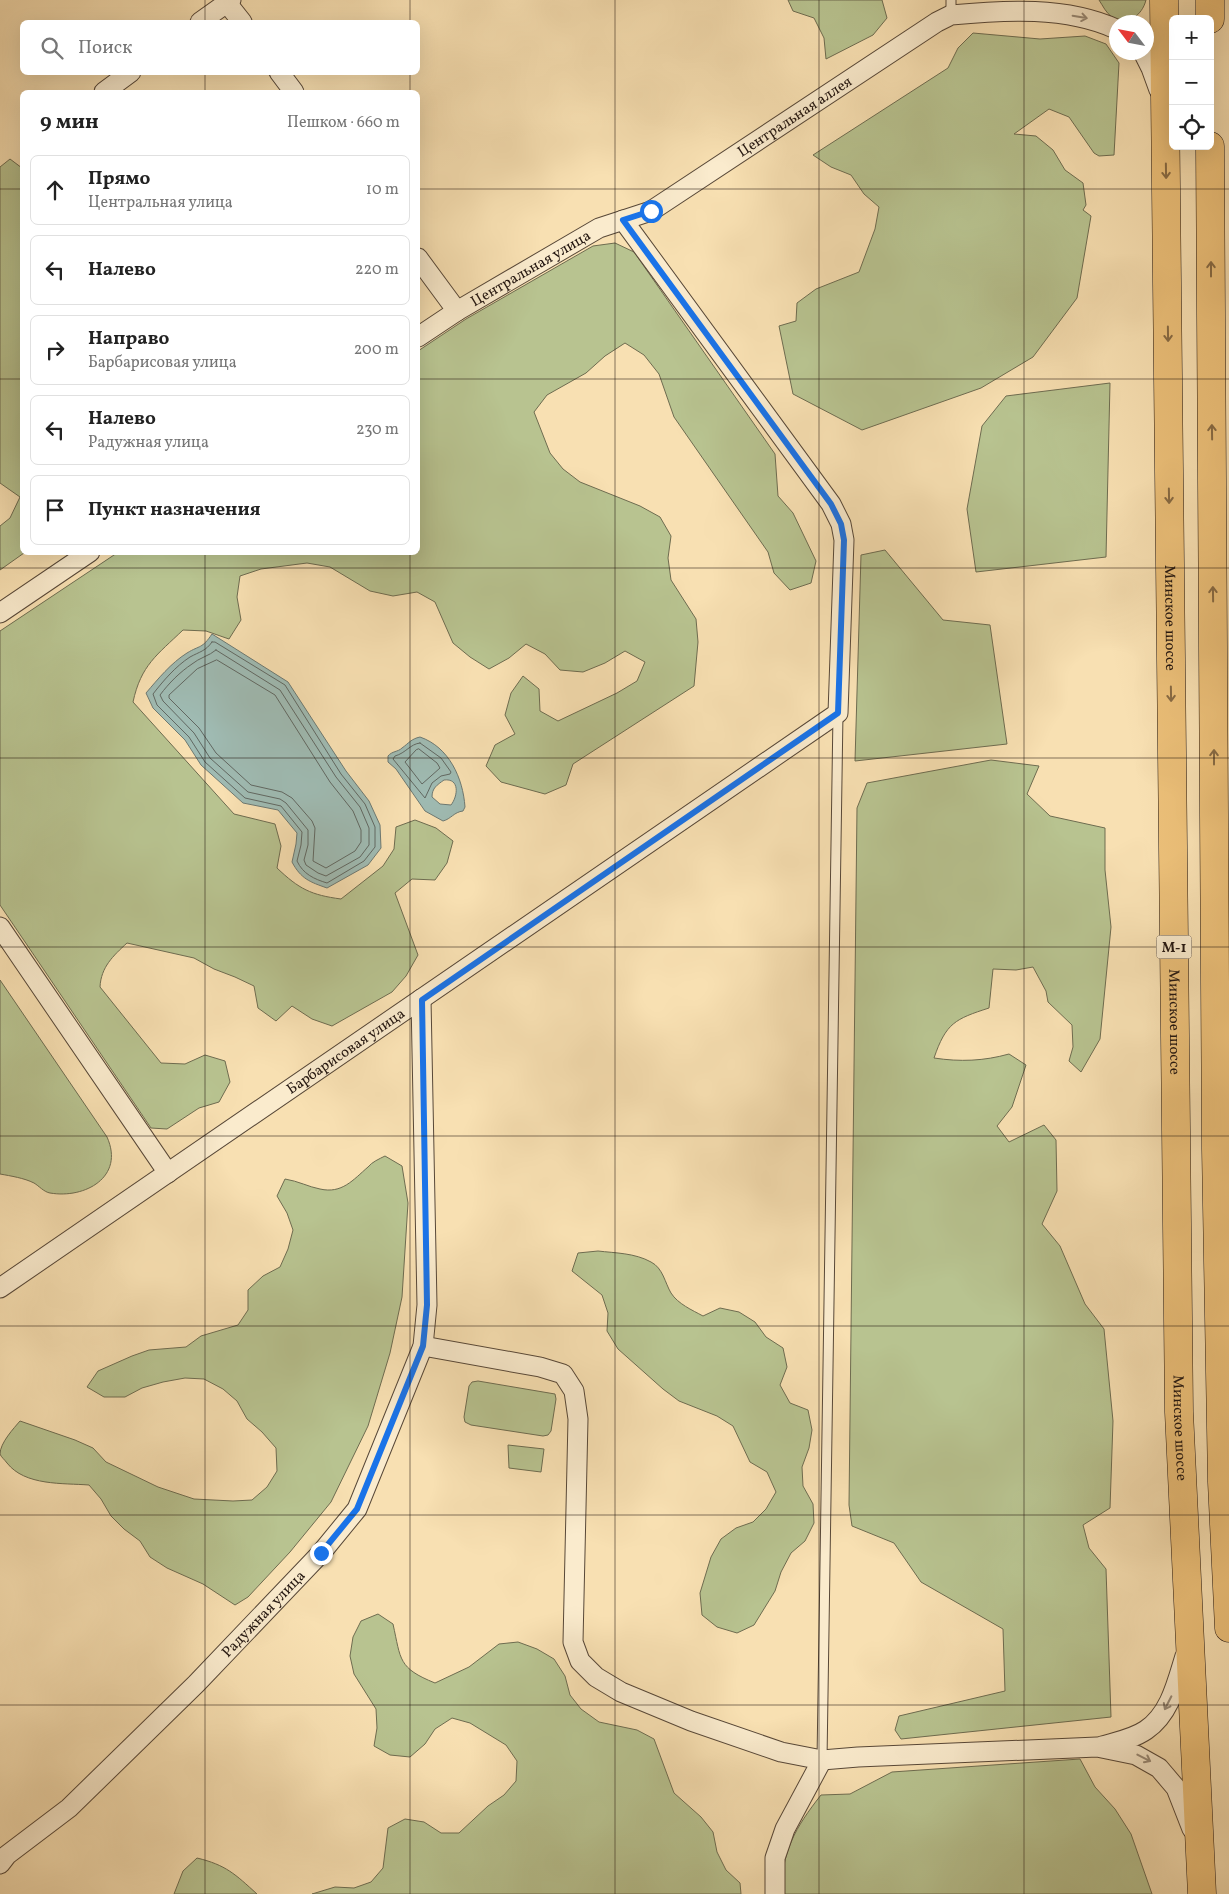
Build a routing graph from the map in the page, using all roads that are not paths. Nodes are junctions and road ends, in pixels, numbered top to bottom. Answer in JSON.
{"nodes":[{"id":1,"x":1164,"y":0,"type":"edge"},
{"id":2,"x":1210,"y":0,"type":"edge"},
{"id":3,"x":229,"y":1,"type":"edge"},
{"id":4,"x":1041,"y":6,"type":"edge"},
{"id":5,"x":946,"y":12,"type":"edge"},
{"id":6,"x":1210,"y":15,"type":"edge"},
{"id":7,"x":203,"y":20,"type":"edge"},
{"id":8,"x":241,"y":20,"type":"edge"},
{"id":9,"x":1109,"y":26,"type":"edge"},
{"id":10,"x":1147,"y":60,"type":"edge"},
{"id":11,"x":128,"y":75,"type":"edge"},
{"id":12,"x":281,"y":75,"type":"edge"},
{"id":13,"x":107,"y":90,"type":"edge"},
{"id":14,"x":292,"y":90,"type":"edge"},
{"id":15,"x":1166,"y":112,"type":"junction"},
{"id":16,"x":1210,"y":150,"type":"edge"},
{"id":17,"x":651,"y":211,"type":"joint"},
{"id":18,"x":623,"y":220,"type":"junction"},
{"id":19,"x":420,"y":261,"type":"edge"},
{"id":20,"x":457,"y":311,"type":"junction"},
{"id":21,"x":420,"y":336,"type":"edge"},
{"id":22,"x":86,"y":555,"type":"edge"},
{"id":23,"x":0,"y":613,"type":"edge"},
{"id":24,"x":838,"y":713,"type":"junction"},
{"id":25,"x":0,"y":927,"type":"edge"},
{"id":26,"x":422,"y":1000,"type":"junction"},
{"id":27,"x":168,"y":1173,"type":"junction"},
{"id":28,"x":0,"y":1288,"type":"edge"},
{"id":29,"x":423,"y":1346,"type":"junction"},
{"id":30,"x":1188,"y":1623,"type":"junction"},
{"id":31,"x":1229,"y":1628,"type":"edge"},
{"id":32,"x":1097,"y":1747,"type":"junction"},
{"id":33,"x":822,"y":1760,"type":"junction"},
{"id":34,"x":1200,"y":1854,"type":"junction"},
{"id":35,"x":0,"y":1864,"type":"edge"},
{"id":36,"x":775,"y":1894,"type":"edge"},
{"id":37,"x":1202,"y":1894,"type":"edge"}],
"edges":[{"from":1,"to":15,"type":"highway","name":"Минское шоссе","number":"М-1"},
{"from":2,"to":6,"type":"highway"},
{"from":3,"to":7,"type":"street"},
{"from":3,"to":8,"type":"street"},
{"from":4,"to":5,"type":"street"},
{"from":4,"to":9,"type":"street","one_way":true},
{"from":5,"to":17,"type":"street","name":"Центральная аллея"},
{"from":10,"to":15,"type":"street"},
{"from":11,"to":13,"type":"street"},
{"from":12,"to":14,"type":"street"},
{"from":15,"to":30,"type":"highway","name":"Минское шоссе","number":"М-1","one_way":true},
{"from":31,"to":16,"type":"highway","one_way":true},
{"from":17,"to":18,"type":"street","name":"Центральная улица"},
{"from":18,"to":20,"type":"street","name":"Центральная улица"},
{"from":18,"to":24,"type":"street"},
{"from":19,"to":20,"type":"street"},
{"from":20,"to":21,"type":"street","name":"Центральная улица"},
{"from":22,"to":23,"type":"street"},
{"from":24,"to":26,"type":"street","name":"Барбарисовая улица"},
{"from":24,"to":33,"type":"lane"},
{"from":25,"to":27,"type":"street"},
{"from":26,"to":27,"type":"street","name":"Барбарисовая улица"},
{"from":26,"to":29,"type":"street","name":"Радужная улица"},
{"from":27,"to":28,"type":"street","name":"Барбарисовая улица"},
{"from":29,"to":33,"type":"street"},
{"from":29,"to":35,"type":"street","name":"Радужная улица"},
{"from":30,"to":32,"type":"street","one_way":true},
{"from":30,"to":34,"type":"highway","name":"Минское шоссе","number":"М-1"},
{"from":32,"to":33,"type":"street"},
{"from":32,"to":34,"type":"street","one_way":true},
{"from":33,"to":36,"type":"street"},
{"from":34,"to":37,"type":"highway","name":"Минское шоссе","number":"М-1"}]}
